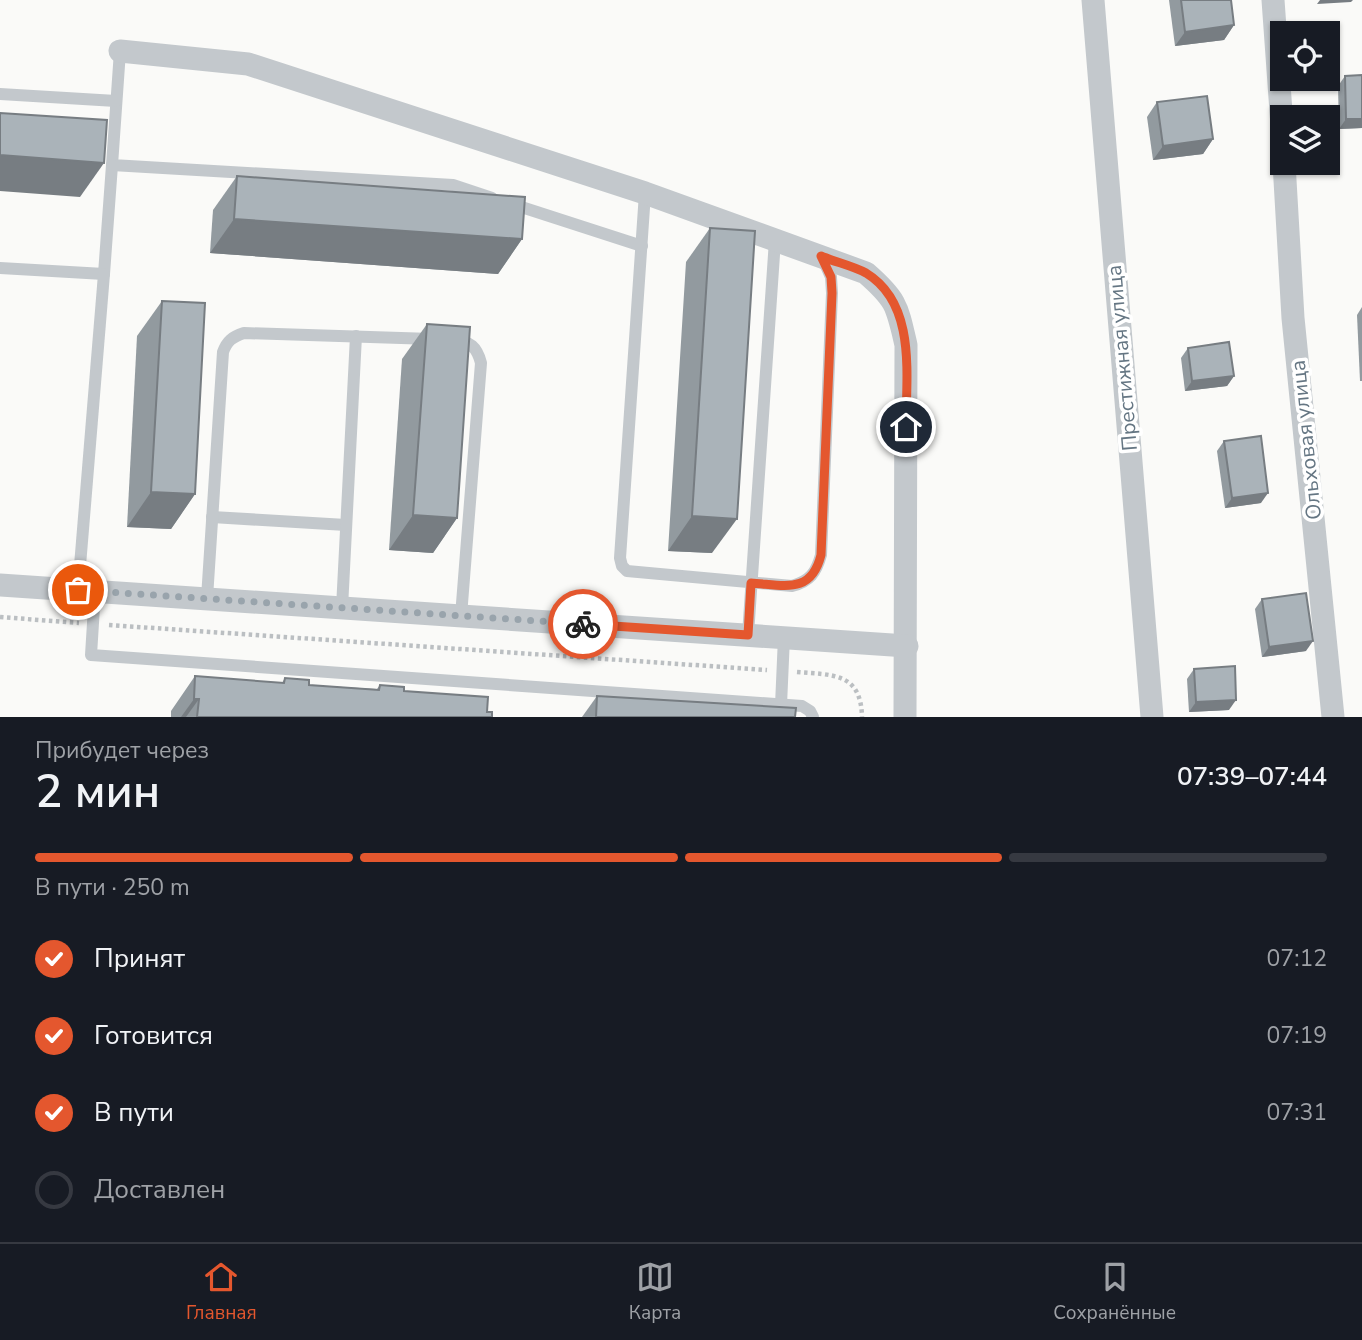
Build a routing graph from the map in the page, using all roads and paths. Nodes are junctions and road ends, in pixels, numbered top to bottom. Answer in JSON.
{"nodes":[{"id":1,"x":1093,"y":0,"type":"edge"},
{"id":2,"x":1273,"y":0,"type":"edge"},
{"id":3,"x":120,"y":51,"type":"joint"},
{"id":4,"x":0,"y":94,"type":"edge"},
{"id":5,"x":116,"y":101,"type":"junction"},
{"id":6,"x":1280,"y":105,"type":"edge"},
{"id":7,"x":112,"y":165,"type":"junction"},
{"id":8,"x":1285,"y":175,"type":"edge"},
{"id":9,"x":645,"y":193,"type":"junction"},
{"id":10,"x":775,"y":240,"type":"junction"},
{"id":11,"x":642,"y":246,"type":"junction"},
{"id":12,"x":821,"y":256,"type":"junction"},
{"id":13,"x":0,"y":268,"type":"edge"},
{"id":14,"x":104,"y":274,"type":"junction"},
{"id":15,"x":356,"y":336,"type":"junction"},
{"id":16,"x":212,"y":517,"type":"junction"},
{"id":17,"x":346,"y":525,"type":"junction"},
{"id":18,"x":751,"y":583,"type":"junction"},
{"id":19,"x":0,"y":585,"type":"edge"},
{"id":20,"x":86,"y":590,"type":"junction"},
{"id":21,"x":207,"y":598,"type":"junction"},
{"id":22,"x":342,"y":608,"type":"junction"},
{"id":23,"x":461,"y":616,"type":"junction"},
{"id":24,"x":0,"y":617,"type":"edge"},
{"id":25,"x":93,"y":624,"type":"junction"},
{"id":26,"x":748,"y":635,"type":"junction"},
{"id":27,"x":784,"y":637,"type":"junction"},
{"id":28,"x":907,"y":646,"type":"junction"},
{"id":29,"x":783,"y":671,"type":"junction"},
{"id":30,"x":781,"y":705,"type":"junction"},
{"id":31,"x":813,"y":717,"type":"edge"},
{"id":32,"x":862,"y":717,"type":"edge"},
{"id":33,"x":905,"y":717,"type":"edge"},
{"id":34,"x":1152,"y":717,"type":"edge"},
{"id":35,"x":1333,"y":717,"type":"edge"}],
"edges":[{"from":1,"to":34,"type":"street","name":"Престижная улица"},
{"from":2,"to":6,"type":"street"},
{"from":3,"to":5,"type":"lane"},
{"from":3,"to":9,"type":"street"},
{"from":4,"to":5,"type":"lane"},
{"from":5,"to":7,"type":"lane"},
{"from":7,"to":11,"type":"lane"},
{"from":7,"to":14,"type":"lane"},
{"from":8,"to":35,"type":"street","name":"Ольховая улица"},
{"from":9,"to":10,"type":"street"},
{"from":9,"to":11,"type":"lane"},
{"from":10,"to":12,"type":"street"},
{"from":10,"to":18,"type":"lane"},
{"from":11,"to":18,"type":"lane"},
{"from":12,"to":18,"type":"lane"},
{"from":12,"to":28,"type":"street"},
{"from":13,"to":14,"type":"lane"},
{"from":14,"to":20,"type":"lane"},
{"from":15,"to":16,"type":"lane"},
{"from":15,"to":17,"type":"lane"},
{"from":15,"to":23,"type":"lane"},
{"from":16,"to":17,"type":"lane"},
{"from":16,"to":21,"type":"lane"},
{"from":17,"to":22,"type":"lane"},
{"from":18,"to":26,"type":"lane"},
{"from":19,"to":20,"type":"street"},
{"from":20,"to":21,"type":"street"},
{"from":20,"to":25,"type":"lane"},
{"from":21,"to":22,"type":"street"},
{"from":22,"to":23,"type":"street"},
{"from":23,"to":26,"type":"street"},
{"from":24,"to":25,"type":"path"},
{"from":25,"to":29,"type":"path"},
{"from":25,"to":30,"type":"lane"},
{"from":26,"to":27,"type":"street"},
{"from":27,"to":28,"type":"street"},
{"from":27,"to":29,"type":"lane"},
{"from":28,"to":33,"type":"street"},
{"from":29,"to":30,"type":"lane"},
{"from":29,"to":32,"type":"path"},
{"from":30,"to":31,"type":"lane"}]}
